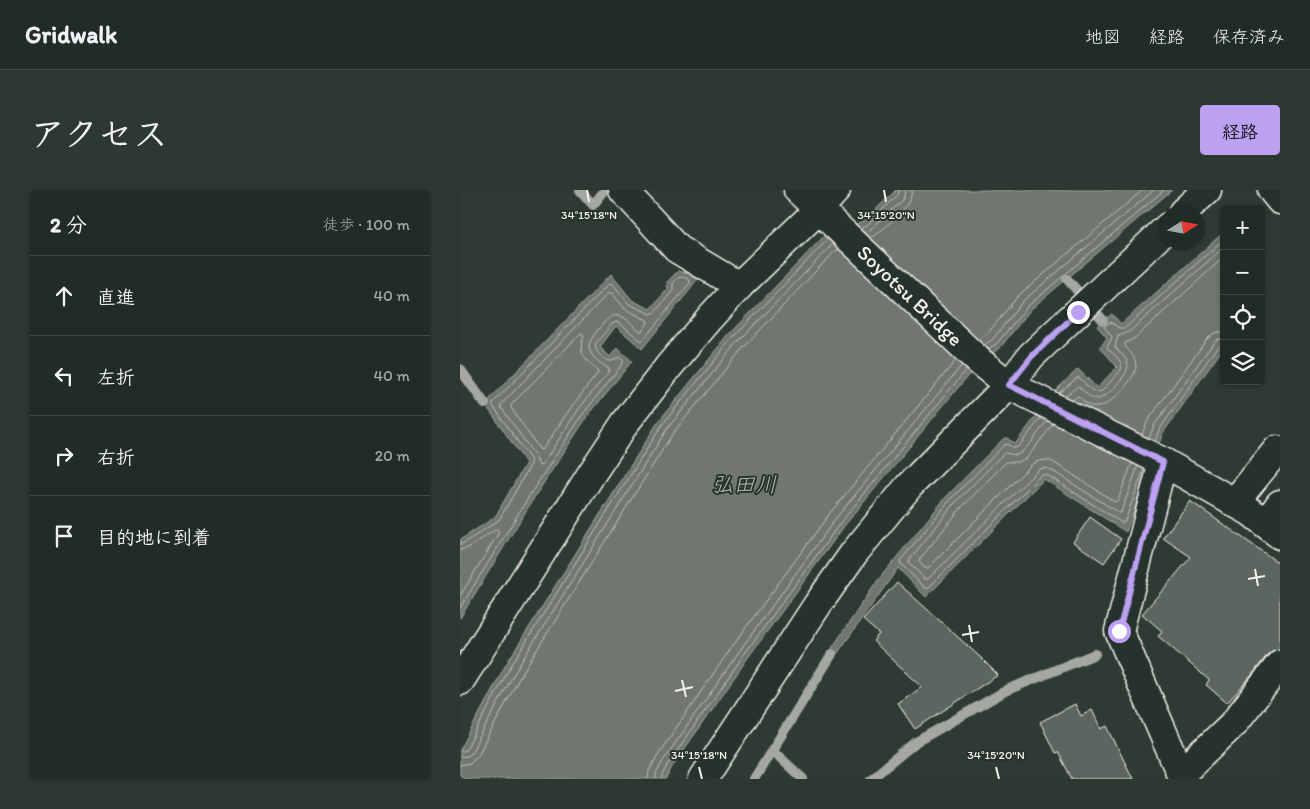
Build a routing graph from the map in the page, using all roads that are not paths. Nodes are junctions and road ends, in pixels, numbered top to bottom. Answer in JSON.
{"nodes":[{"id":1,"x":623,"y":190,"type":"edge"},
{"id":2,"x":798,"y":190,"type":"edge"},
{"id":3,"x":1207,"y":190,"type":"edge"},
{"id":4,"x":1272,"y":190,"type":"edge"},
{"id":5,"x":827,"y":200,"type":"edge"},
{"id":6,"x":1280,"y":200,"type":"edge"},
{"id":7,"x":1191,"y":205,"type":"edge"},
{"id":8,"x":1160,"y":235,"type":"edge"},
{"id":9,"x":739,"y":286,"type":"junction"},
{"id":10,"x":1009,"y":385,"type":"junction"},
{"id":11,"x":1277,"y":450,"type":"dead end"},
{"id":12,"x":1163,"y":462,"type":"junction"},
{"id":13,"x":1234,"y":503,"type":"junction"},
{"id":14,"x":1275,"y":521,"type":"edge"},
{"id":15,"x":1280,"y":664,"type":"edge"},
{"id":16,"x":460,"y":681,"type":"edge"},
{"id":17,"x":1182,"y":776,"type":"edge"},
{"id":18,"x":703,"y":779,"type":"edge"}],
"edges":[{"from":1,"to":9,"type":"street"},
{"from":2,"to":5,"type":"street","name":"Soyotsu Bridge"},
{"from":3,"to":7,"type":"street"},
{"from":4,"to":6,"type":"street"},
{"from":5,"to":9,"type":"street"},
{"from":5,"to":10,"type":"street","name":"Soyotsu Bridge"},
{"from":8,"to":10,"type":"street"},
{"from":9,"to":16,"type":"street"},
{"from":10,"to":12,"type":"street","name":"Soyotsu Bridge"},
{"from":10,"to":18,"type":"street"},
{"from":11,"to":13,"type":"street"},
{"from":12,"to":13,"type":"street","name":"Soyotsu Bridge"},
{"from":12,"to":17,"type":"street"},
{"from":13,"to":14,"type":"street","name":"Soyotsu Bridge"},
{"from":15,"to":17,"type":"street"}]}
